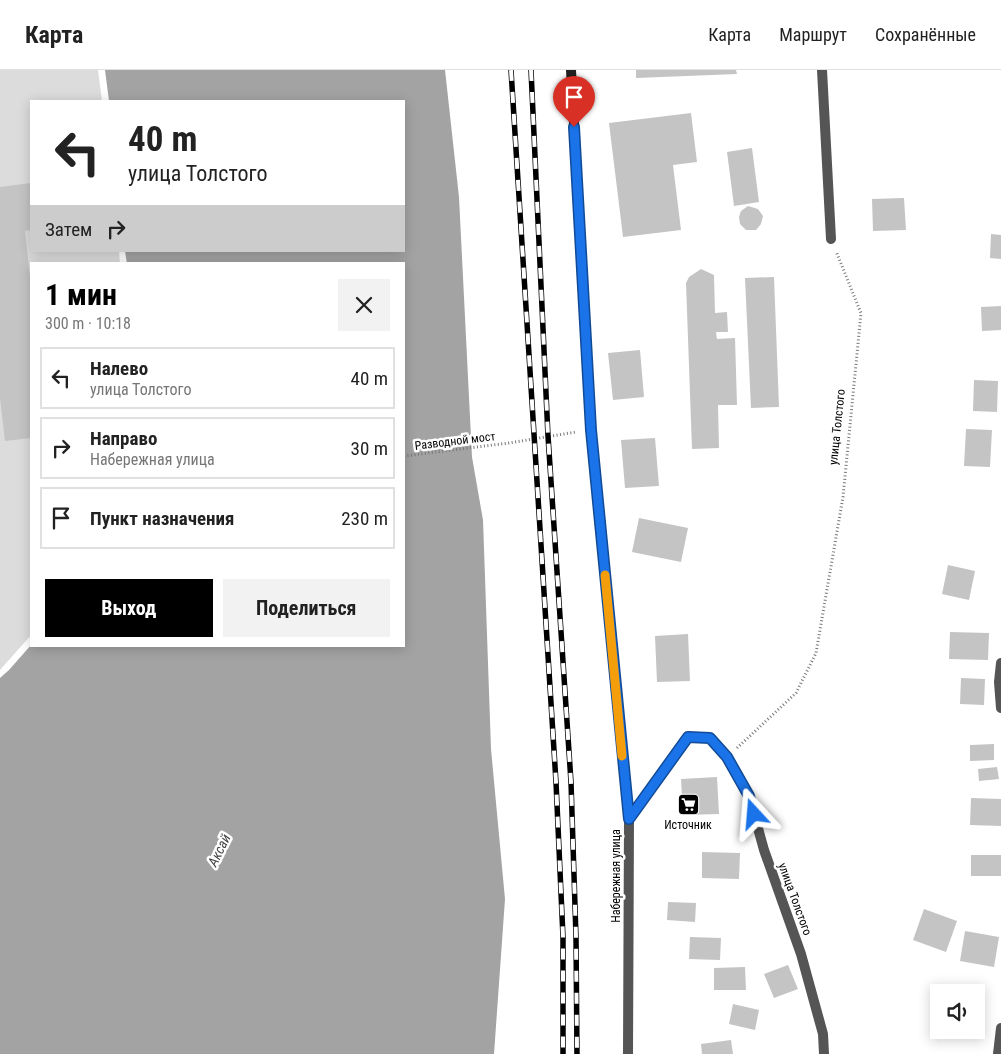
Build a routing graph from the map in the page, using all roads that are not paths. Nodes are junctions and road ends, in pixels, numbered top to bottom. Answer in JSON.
{"nodes":[{"id":1,"x":571,"y":70,"type":"edge"},
{"id":2,"x":822,"y":70,"type":"edge"},
{"id":3,"x":831,"y":239,"type":"road end"},
{"id":4,"x":1001,"y":663,"type":"edge"},
{"id":5,"x":1001,"y":708,"type":"edge"},
{"id":6,"x":629,"y":819,"type":"junction"},
{"id":7,"x":1001,"y":1028,"type":"edge"},
{"id":8,"x":628,"y":1054,"type":"edge"},
{"id":9,"x":824,"y":1054,"type":"edge"},
{"id":10,"x":998,"y":1054,"type":"edge"}],
"edges":[{"from":1,"to":6,"type":"street","name":"Набережная улица"},
{"from":2,"to":3,"type":"street"},
{"from":4,"to":5,"type":"street"},
{"from":6,"to":8,"type":"street","name":"Набережная улица"},
{"from":6,"to":9,"type":"street","name":"улица Толстого"},
{"from":7,"to":10,"type":"street"}]}
